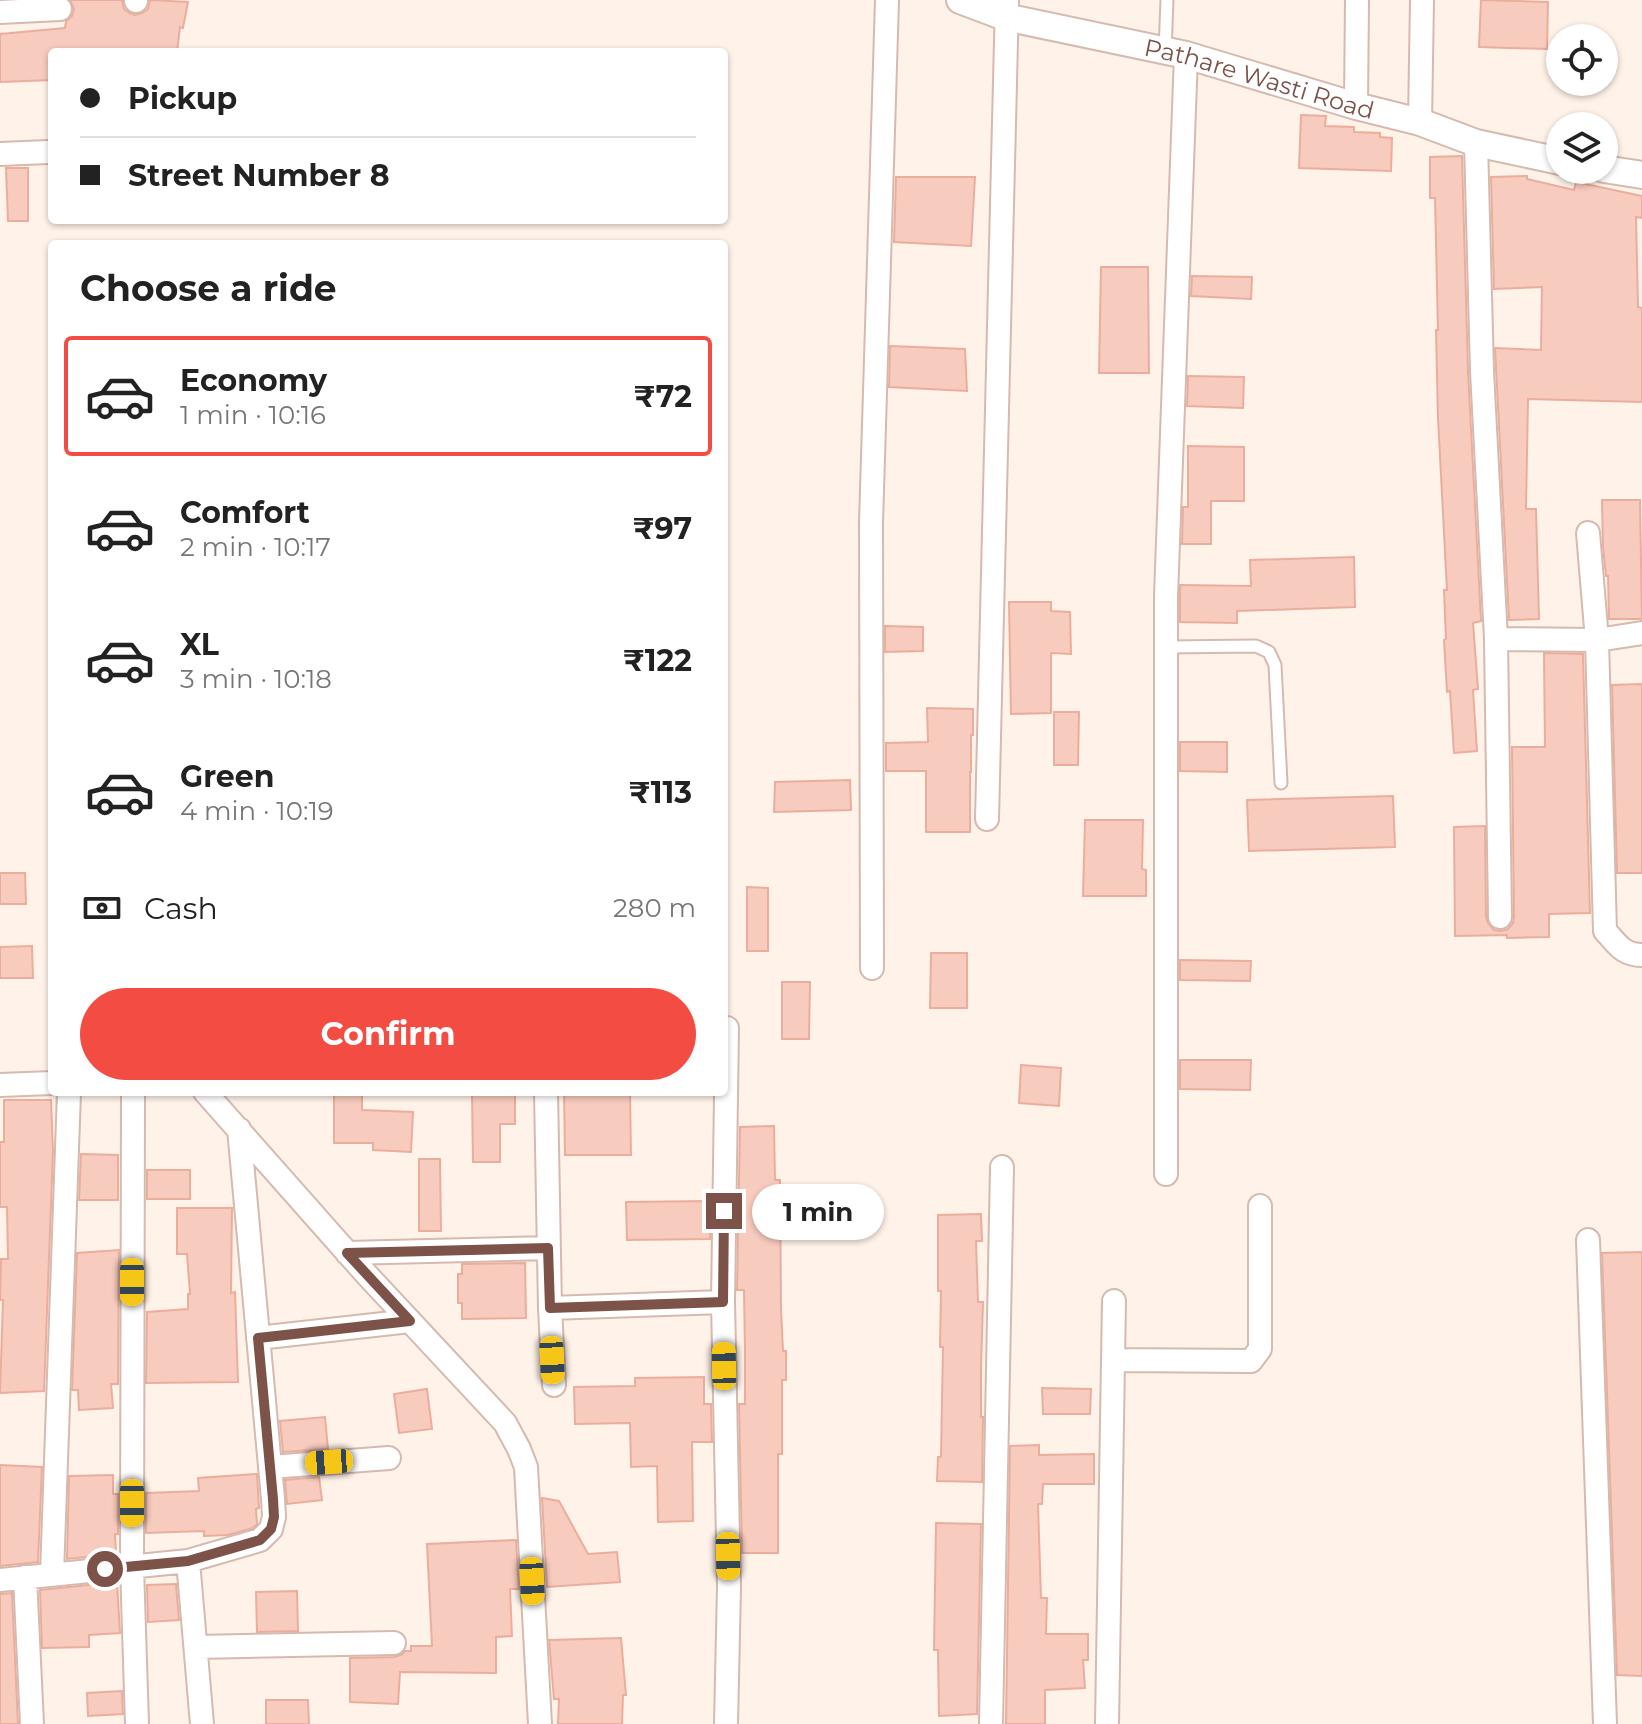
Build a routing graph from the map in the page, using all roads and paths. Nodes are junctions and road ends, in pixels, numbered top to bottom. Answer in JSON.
{"nodes":[{"id":1,"x":887,"y":0,"type":"edge"},
{"id":2,"x":960,"y":0,"type":"edge"},
{"id":3,"x":1167,"y":0,"type":"edge"},
{"id":4,"x":1357,"y":0,"type":"edge"},
{"id":5,"x":1422,"y":0,"type":"edge"},
{"id":6,"x":1006,"y":8,"type":"edge"},
{"id":7,"x":60,"y":9,"type":"dead end"},
{"id":8,"x":0,"y":12,"type":"edge"},
{"id":9,"x":1175,"y":53,"type":"junction"},
{"id":10,"x":1356,"y":106,"type":"junction"},
{"id":11,"x":1420,"y":122,"type":"junction"},
{"id":12,"x":1476,"y":143,"type":"junction"},
{"id":13,"x":48,"y":152,"type":"dead end"},
{"id":14,"x":0,"y":154,"type":"edge"},
{"id":15,"x":1546,"y":158,"type":"edge"},
{"id":16,"x":1618,"y":171,"type":"edge"},
{"id":17,"x":1642,"y":175,"type":"edge"},
{"id":18,"x":1588,"y":533,"type":"dead end"},
{"id":19,"x":1642,"y":633,"type":"edge"},
{"id":20,"x":1496,"y":639,"type":"junction"},
{"id":21,"x":1597,"y":640,"type":"junction"},
{"id":22,"x":1166,"y":647,"type":"junction"},
{"id":23,"x":1281,"y":783,"type":"dead end"},
{"id":24,"x":987,"y":819,"type":"dead end"},
{"id":25,"x":1500,"y":917,"type":"dead end"},
{"id":26,"x":1642,"y":955,"type":"edge"},
{"id":27,"x":872,"y":968,"type":"dead end"},
{"id":28,"x":48,"y":1083,"type":"edge"},
{"id":29,"x":0,"y":1085,"type":"edge"},
{"id":30,"x":69,"y":1096,"type":"edge"},
{"id":31,"x":133,"y":1096,"type":"edge"},
{"id":32,"x":209,"y":1096,"type":"edge"},
{"id":33,"x":546,"y":1096,"type":"edge"},
{"id":34,"x":726,"y":1096,"type":"edge"},
{"id":35,"x":239,"y":1129,"type":"junction"},
{"id":36,"x":1002,"y":1167,"type":"dead end"},
{"id":37,"x":1166,"y":1174,"type":"dead end"},
{"id":38,"x":1260,"y":1206,"type":"dead end"},
{"id":39,"x":1588,"y":1240,"type":"dead end"},
{"id":40,"x":548,"y":1248,"type":"junction"},
{"id":41,"x":347,"y":1253,"type":"junction"},
{"id":42,"x":1114,"y":1301,"type":"dead end"},
{"id":43,"x":723,"y":1302,"type":"junction"},
{"id":44,"x":550,"y":1308,"type":"junction"},
{"id":45,"x":410,"y":1321,"type":"junction"},
{"id":46,"x":258,"y":1338,"type":"junction"},
{"id":47,"x":1113,"y":1360,"type":"junction"},
{"id":48,"x":554,"y":1385,"type":"dead end"},
{"id":49,"x":389,"y":1458,"type":"dead end"},
{"id":50,"x":270,"y":1467,"type":"junction"},
{"id":51,"x":188,"y":1561,"type":"junction"},
{"id":52,"x":132,"y":1567,"type":"junction"},
{"id":53,"x":52,"y":1574,"type":"junction"},
{"id":54,"x":25,"y":1577,"type":"junction"},
{"id":55,"x":0,"y":1580,"type":"edge"},
{"id":56,"x":394,"y":1643,"type":"dead end"},
{"id":57,"x":196,"y":1647,"type":"junction"},
{"id":58,"x":32,"y":1724,"type":"edge"},
{"id":59,"x":137,"y":1724,"type":"edge"},
{"id":60,"x":202,"y":1724,"type":"edge"},
{"id":61,"x":540,"y":1724,"type":"edge"},
{"id":62,"x":726,"y":1724,"type":"edge"},
{"id":63,"x":991,"y":1724,"type":"edge"},
{"id":64,"x":1107,"y":1724,"type":"edge"},
{"id":65,"x":1605,"y":1724,"type":"edge"}],
"edges":[{"from":1,"to":27,"type":"street"},
{"from":2,"to":6,"type":"street","name":"Pathare Wasti Road"},
{"from":3,"to":9,"type":"lane"},
{"from":4,"to":10,"type":"street"},
{"from":5,"to":11,"type":"street"},
{"from":6,"to":9,"type":"street","name":"Pathare Wasti Road"},
{"from":6,"to":24,"type":"street"},
{"from":7,"to":8,"type":"street"},
{"from":9,"to":10,"type":"street","name":"Pathare Wasti Road"},
{"from":9,"to":22,"type":"street"},
{"from":10,"to":11,"type":"street","name":"Pathare Wasti Road"},
{"from":11,"to":12,"type":"street","name":"Pathare Wasti Road"},
{"from":12,"to":15,"type":"street","name":"Pathare Wasti Road"},
{"from":12,"to":20,"type":"street"},
{"from":13,"to":14,"type":"street"},
{"from":16,"to":17,"type":"street"},
{"from":18,"to":21,"type":"street"},
{"from":19,"to":21,"type":"street"},
{"from":20,"to":21,"type":"street"},
{"from":20,"to":25,"type":"street"},
{"from":21,"to":26,"type":"street"},
{"from":22,"to":23,"type":"lane"},
{"from":22,"to":37,"type":"street"},
{"from":28,"to":29,"type":"street"},
{"from":30,"to":53,"type":"street"},
{"from":31,"to":52,"type":"street"},
{"from":32,"to":35,"type":"street"},
{"from":33,"to":40,"type":"street"},
{"from":34,"to":43,"type":"street"},
{"from":35,"to":41,"type":"street"},
{"from":35,"to":46,"type":"street"},
{"from":36,"to":63,"type":"street"},
{"from":38,"to":47,"type":"street"},
{"from":39,"to":65,"type":"street"},
{"from":40,"to":41,"type":"street"},
{"from":40,"to":44,"type":"street"},
{"from":41,"to":45,"type":"street"},
{"from":42,"to":47,"type":"street"},
{"from":43,"to":44,"type":"street"},
{"from":43,"to":62,"type":"street"},
{"from":44,"to":48,"type":"street"},
{"from":45,"to":46,"type":"street"},
{"from":45,"to":61,"type":"street"},
{"from":46,"to":50,"type":"street"},
{"from":47,"to":64,"type":"street"},
{"from":49,"to":50,"type":"street"},
{"from":50,"to":51,"type":"street"},
{"from":51,"to":52,"type":"street"},
{"from":51,"to":57,"type":"street"},
{"from":52,"to":53,"type":"street"},
{"from":52,"to":59,"type":"street"},
{"from":53,"to":54,"type":"street"},
{"from":54,"to":55,"type":"street"},
{"from":54,"to":58,"type":"street"},
{"from":56,"to":57,"type":"street"},
{"from":57,"to":60,"type":"street"}]}
